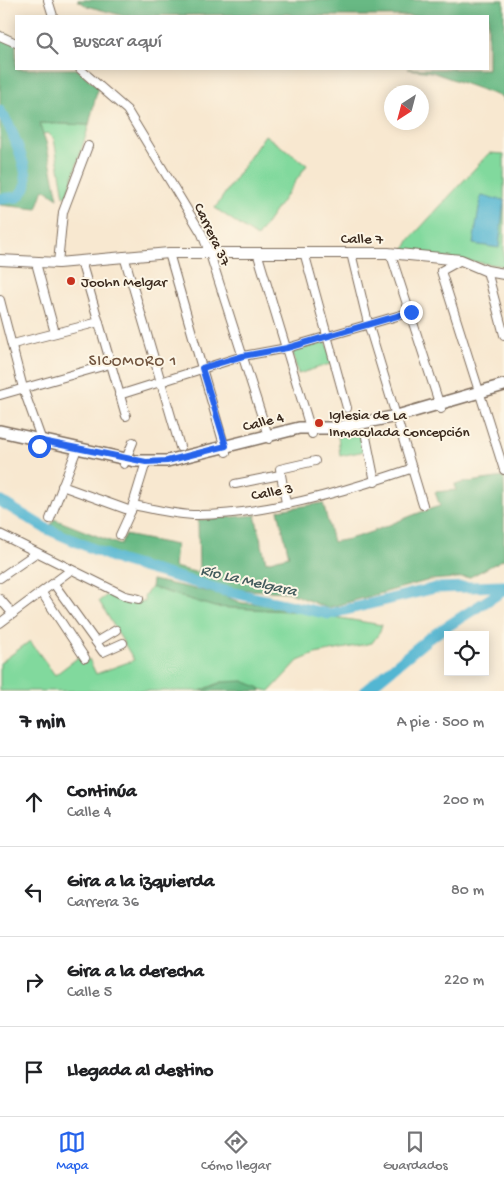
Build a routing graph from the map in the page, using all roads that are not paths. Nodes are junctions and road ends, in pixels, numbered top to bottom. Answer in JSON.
{"nodes":[{"id":1,"x":48,"y":0,"type":"edge"},
{"id":2,"x":53,"y":15,"type":"edge"},
{"id":3,"x":0,"y":36,"type":"edge"},
{"id":4,"x":15,"y":43,"type":"edge"},
{"id":5,"x":81,"y":70,"type":"edge"},
{"id":6,"x":88,"y":146,"type":"dead end"},
{"id":7,"x":257,"y":252,"type":"junction"},
{"id":8,"x":304,"y":252,"type":"junction"},
{"id":9,"x":351,"y":253,"type":"junction"},
{"id":10,"x":388,"y":253,"type":"junction"},
{"id":11,"x":170,"y":255,"type":"junction"},
{"id":12,"x":213,"y":255,"type":"junction"},
{"id":13,"x":125,"y":258,"type":"junction"},
{"id":14,"x":0,"y":260,"type":"edge"},
{"id":15,"x":461,"y":260,"type":"junction"},
{"id":16,"x":58,"y":263,"type":"junction"},
{"id":17,"x":81,"y":263,"type":"junction"},
{"id":18,"x":0,"y":265,"type":"edge"},
{"id":19,"x":37,"y":265,"type":"junction"},
{"id":20,"x":487,"y":271,"type":"junction"},
{"id":21,"x":504,"y":274,"type":"edge"},
{"id":22,"x":0,"y":300,"type":"edge"},
{"id":23,"x":411,"y":312,"type":"junction"},
{"id":24,"x":99,"y":322,"type":"junction"},
{"id":25,"x":368,"y":323,"type":"junction"},
{"id":26,"x":56,"y":333,"type":"junction"},
{"id":27,"x":327,"y":334,"type":"junction"},
{"id":28,"x":504,"y":335,"type":"edge"},
{"id":29,"x":13,"y":344,"type":"junction"},
{"id":30,"x":287,"y":348,"type":"junction"},
{"id":31,"x":243,"y":356,"type":"junction"},
{"id":32,"x":110,"y":364,"type":"junction"},
{"id":33,"x":202,"y":368,"type":"junction"},
{"id":34,"x":161,"y":383,"type":"junction"},
{"id":35,"x":504,"y":385,"type":"edge"},
{"id":36,"x":24,"y":388,"type":"junction"},
{"id":37,"x":504,"y":392,"type":"edge"},
{"id":38,"x":119,"y":394,"type":"junction"},
{"id":39,"x":0,"y":395,"type":"edge"},
{"id":40,"x":481,"y":395,"type":"junction"},
{"id":41,"x":440,"y":406,"type":"junction"},
{"id":42,"x":347,"y":408,"type":"dead end"},
{"id":43,"x":126,"y":416,"type":"dead end"},
{"id":44,"x":397,"y":419,"type":"junction"},
{"id":45,"x":311,"y":430,"type":"junction"},
{"id":46,"x":0,"y":431,"type":"edge"},
{"id":47,"x":0,"y":437,"type":"edge"},
{"id":48,"x":269,"y":438,"type":"junction"},
{"id":49,"x":366,"y":438,"type":"dead end"},
{"id":50,"x":133,"y":442,"type":"dead end"},
{"id":51,"x":41,"y":444,"type":"junction"},
{"id":52,"x":180,"y":447,"type":"dead end"},
{"id":53,"x":226,"y":449,"type":"junction"},
{"id":54,"x":502,"y":452,"type":"edge"},
{"id":55,"x":75,"y":454,"type":"junction"},
{"id":56,"x":315,"y":461,"type":"dead end"},
{"id":57,"x":125,"y":462,"type":"junction"},
{"id":58,"x":145,"y":465,"type":"junction"},
{"id":59,"x":413,"y":468,"type":"junction"},
{"id":60,"x":504,"y":470,"type":"edge"},
{"id":61,"x":280,"y":475,"type":"junction"},
{"id":62,"x":374,"y":482,"type":"junction"},
{"id":63,"x":235,"y":484,"type":"dead end"},
{"id":64,"x":62,"y":486,"type":"junction"},
{"id":65,"x":286,"y":503,"type":"junction"},
{"id":66,"x":423,"y":505,"type":"dead end"},
{"id":67,"x":132,"y":508,"type":"junction"},
{"id":68,"x":50,"y":519,"type":"dead end"},
{"id":69,"x":0,"y":534,"type":"edge"},
{"id":70,"x":120,"y":535,"type":"dead end"},
{"id":71,"x":36,"y":553,"type":"junction"},
{"id":72,"x":71,"y":570,"type":"junction"},
{"id":73,"x":0,"y":578,"type":"edge"},
{"id":74,"x":54,"y":584,"type":"junction"},
{"id":75,"x":42,"y":593,"type":"junction"},
{"id":76,"x":0,"y":599,"type":"edge"},
{"id":77,"x":139,"y":599,"type":"dead end"},
{"id":78,"x":13,"y":614,"type":"junction"},
{"id":79,"x":0,"y":623,"type":"edge"},
{"id":80,"x":116,"y":630,"type":"dead end"},
{"id":81,"x":96,"y":642,"type":"junction"},
{"id":82,"x":123,"y":642,"type":"dead end"},
{"id":83,"x":85,"y":658,"type":"dead end"}],
"edges":[{"from":1,"to":2,"type":"street"},
{"from":3,"to":4,"type":"street"},
{"from":5,"to":12,"type":"street","name":"Carrera 37"},
{"from":6,"to":16,"type":"street"},
{"from":7,"to":8,"type":"street","name":"Calle 7"},
{"from":7,"to":12,"type":"street","name":"Calle 7"},
{"from":7,"to":30,"type":"street"},
{"from":8,"to":9,"type":"street","name":"Calle 7"},
{"from":8,"to":27,"type":"street"},
{"from":9,"to":10,"type":"street","name":"Calle 7"},
{"from":9,"to":25,"type":"street"},
{"from":10,"to":15,"type":"street","name":"Calle 7"},
{"from":10,"to":23,"type":"street"},
{"from":11,"to":12,"type":"street","name":"Calle 7"},
{"from":11,"to":13,"type":"street","name":"Calle 7"},
{"from":11,"to":33,"type":"street"},
{"from":12,"to":31,"type":"street","name":"Carrera 37"},
{"from":13,"to":17,"type":"street","name":"Calle 7"},
{"from":13,"to":34,"type":"street"},
{"from":14,"to":19,"type":"street","name":"Calle 7"},
{"from":15,"to":20,"type":"street","name":"Calle 7"},
{"from":15,"to":40,"type":"street"},
{"from":16,"to":17,"type":"street","name":"Calle 7"},
{"from":16,"to":19,"type":"street","name":"Calle 7"},
{"from":17,"to":19,"type":"street","name":"Calle 7"},
{"from":17,"to":24,"type":"street"},
{"from":18,"to":19,"type":"street","name":"Calle 7"},
{"from":19,"to":26,"type":"street"},
{"from":20,"to":21,"type":"street","name":"Calle 7"},
{"from":20,"to":28,"type":"street"},
{"from":22,"to":29,"type":"street"},
{"from":23,"to":25,"type":"street"},
{"from":23,"to":41,"type":"street"},
{"from":24,"to":26,"type":"street"},
{"from":24,"to":32,"type":"street"},
{"from":25,"to":27,"type":"street"},
{"from":25,"to":44,"type":"street"},
{"from":26,"to":29,"type":"street"},
{"from":27,"to":30,"type":"street"},
{"from":27,"to":42,"type":"street"},
{"from":29,"to":36,"type":"street"},
{"from":30,"to":31,"type":"street"},
{"from":30,"to":45,"type":"street"},
{"from":31,"to":33,"type":"street"},
{"from":31,"to":48,"type":"street","name":"Carrera 37"},
{"from":32,"to":36,"type":"street"},
{"from":32,"to":38,"type":"street"},
{"from":33,"to":34,"type":"street"},
{"from":33,"to":53,"type":"street"},
{"from":34,"to":38,"type":"street"},
{"from":34,"to":52,"type":"street"},
{"from":35,"to":40,"type":"main road","name":"Calle 4"},
{"from":36,"to":39,"type":"street"},
{"from":36,"to":51,"type":"street"},
{"from":37,"to":40,"type":"main road","name":"Calle 4"},
{"from":38,"to":43,"type":"street"},
{"from":40,"to":41,"type":"main road","name":"Calle 4"},
{"from":40,"to":54,"type":"street"},
{"from":41,"to":44,"type":"main road","name":"Calle 4"},
{"from":44,"to":45,"type":"main road","name":"Calle 4"},
{"from":44,"to":59,"type":"street"},
{"from":45,"to":48,"type":"main road","name":"Calle 4"},
{"from":46,"to":51,"type":"main road","name":"Calle 4"},
{"from":47,"to":51,"type":"main road","name":"Calle 4"},
{"from":48,"to":53,"type":"main road","name":"Calle 4"},
{"from":49,"to":62,"type":"street"},
{"from":50,"to":57,"type":"street"},
{"from":51,"to":55,"type":"main road","name":"Calle 4"},
{"from":51,"to":57,"type":"main road","name":"Calle 4"},
{"from":53,"to":58,"type":"main road","name":"Calle 4"},
{"from":54,"to":60,"type":"street"},
{"from":55,"to":57,"type":"main road","name":"Calle 4"},
{"from":55,"to":64,"type":"street"},
{"from":56,"to":61,"type":"street"},
{"from":57,"to":58,"type":"main road","name":"Calle 4"},
{"from":58,"to":67,"type":"street"},
{"from":59,"to":62,"type":"street","name":"Calle 3"},
{"from":59,"to":66,"type":"street"},
{"from":61,"to":63,"type":"street","name":"Calle 3"},
{"from":61,"to":65,"type":"street"},
{"from":62,"to":65,"type":"street","name":"Calle 3"},
{"from":64,"to":67,"type":"street","name":"Calle 3"},
{"from":64,"to":68,"type":"street"},
{"from":65,"to":67,"type":"street","name":"Calle 3"},
{"from":67,"to":70,"type":"street"},
{"from":69,"to":71,"type":"street"},
{"from":71,"to":72,"type":"street"},
{"from":71,"to":73,"type":"street"},
{"from":72,"to":74,"type":"street"},
{"from":72,"to":77,"type":"street"},
{"from":74,"to":75,"type":"street"},
{"from":74,"to":81,"type":"street"},
{"from":75,"to":78,"type":"street"},
{"from":75,"to":83,"type":"street"},
{"from":76,"to":78,"type":"street"},
{"from":78,"to":79,"type":"street"},
{"from":80,"to":81,"type":"street"},
{"from":81,"to":82,"type":"street"}]}
